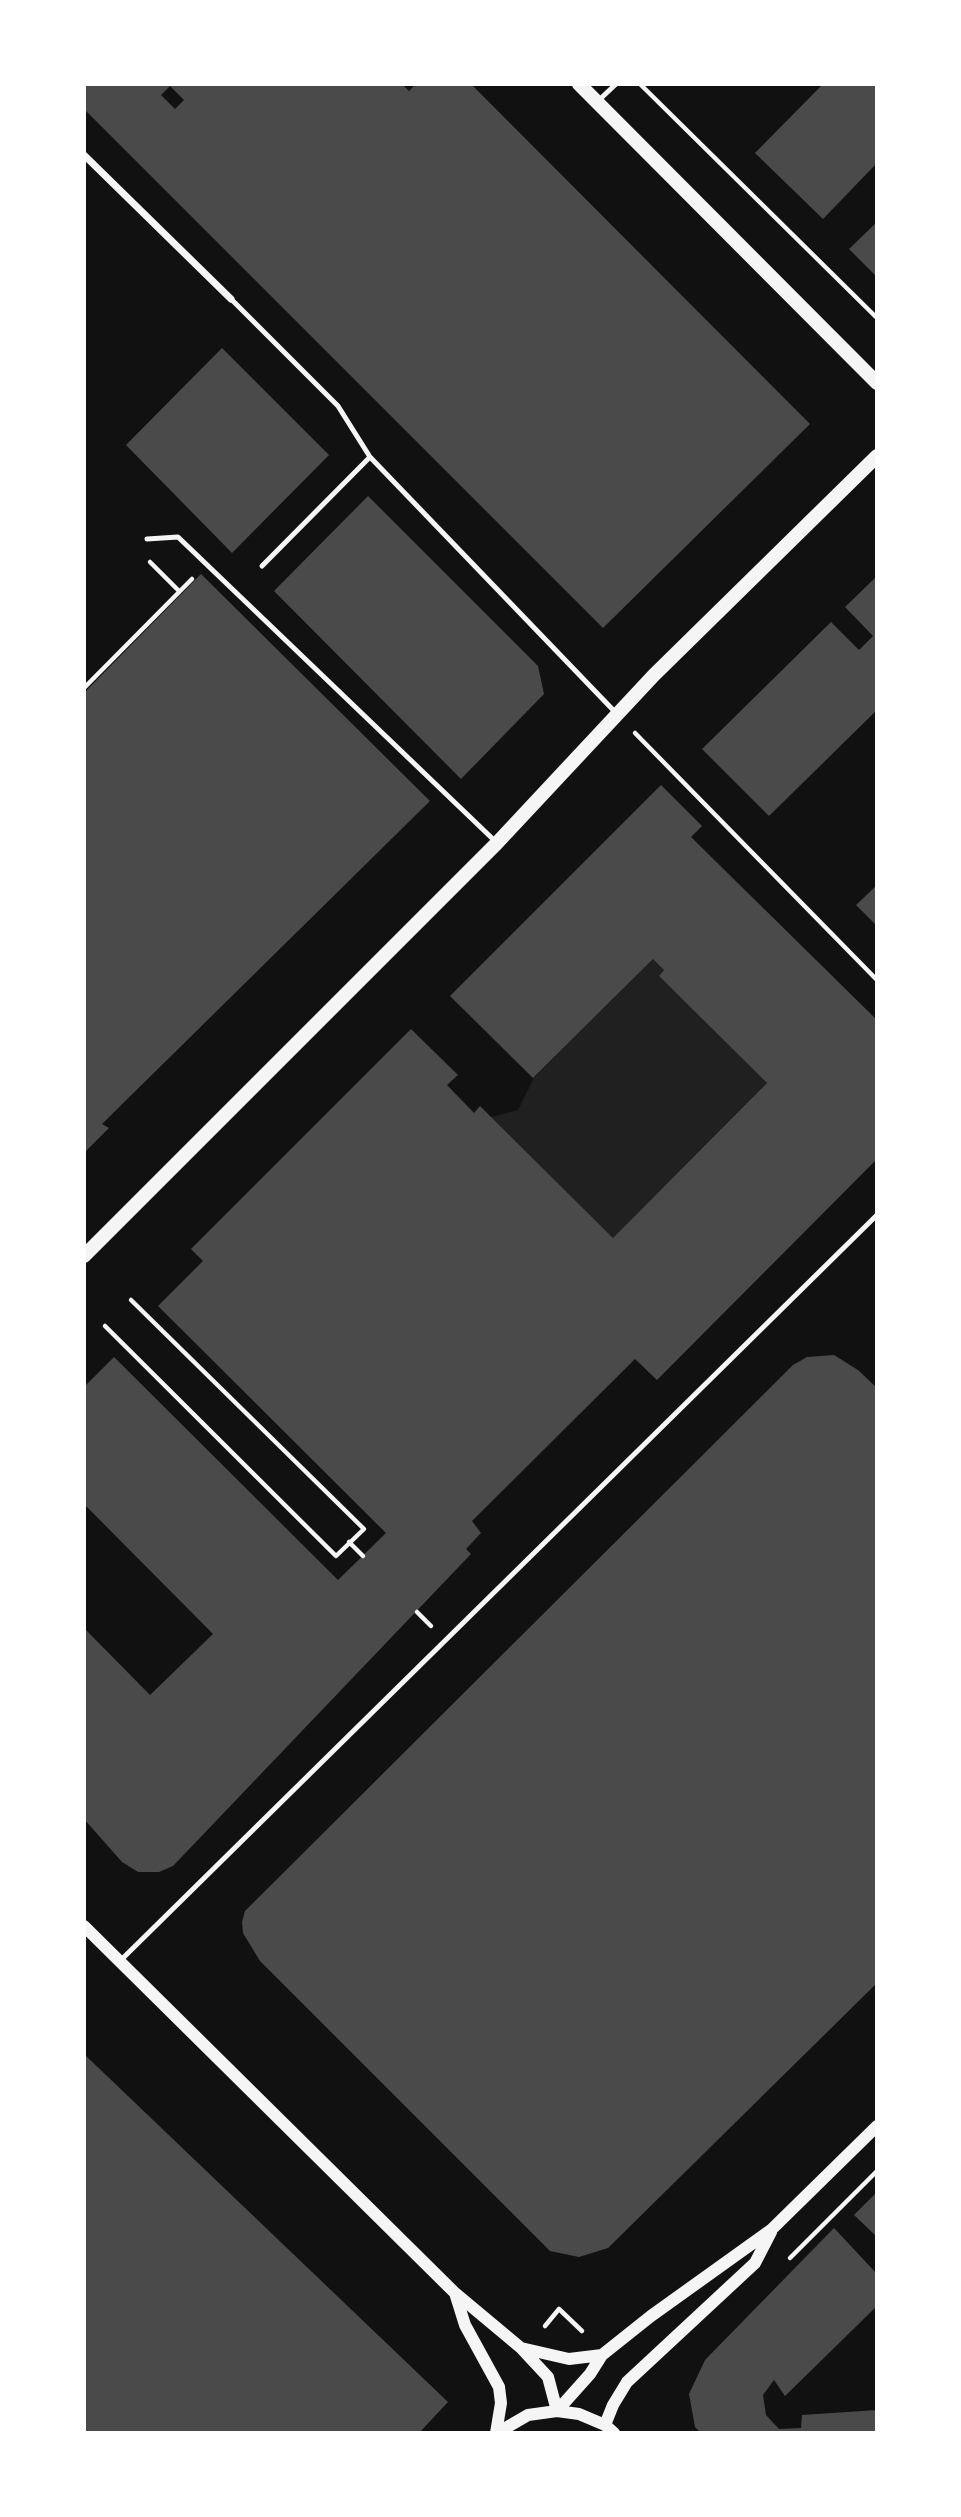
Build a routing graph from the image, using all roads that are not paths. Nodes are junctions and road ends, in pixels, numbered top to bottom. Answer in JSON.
{"nodes":[{"id":1,"x":579,"y":84,"type":"edge"},
{"id":2,"x":616,"y":84,"type":"edge"},
{"id":3,"x":597,"y":102,"type":"junction"},
{"id":4,"x":84,"y":155,"type":"edge"},
{"id":5,"x":231,"y":299,"type":"joint"},
{"id":6,"x":877,"y":383,"type":"edge"},
{"id":7,"x":877,"y":456,"type":"edge"},
{"id":8,"x":370,"y":457,"type":"junction"},
{"id":9,"x":147,"y":539,"type":"dead end"},
{"id":10,"x":262,"y":566,"type":"dead end"},
{"id":11,"x":617,"y":714,"type":"junction"},
{"id":12,"x":497,"y":843,"type":"junction"},
{"id":13,"x":877,"y":1215,"type":"edge"},
{"id":14,"x":84,"y":1256,"type":"edge"},
{"id":15,"x":84,"y":1926,"type":"edge"},
{"id":16,"x":118,"y":1962,"type":"junction"},
{"id":17,"x":877,"y":2126,"type":"edge"},
{"id":18,"x":771,"y":2230,"type":"junction"},
{"id":19,"x":454,"y":2292,"type":"junction"},
{"id":20,"x":521,"y":2348,"type":"junction"},
{"id":21,"x":603,"y":2355,"type":"junction"},
{"id":22,"x":557,"y":2411,"type":"junction"},
{"id":23,"x":609,"y":2429,"type":"edge"},
{"id":24,"x":496,"y":2433,"type":"edge"}],
"edges":[{"from":1,"to":3,"type":"main road"},
{"from":2,"to":3,"type":"lane"},
{"from":3,"to":6,"type":"main road"},
{"from":4,"to":5,"type":"street"},
{"from":5,"to":8,"type":"lane"},
{"from":7,"to":11,"type":"main road"},
{"from":8,"to":10,"type":"lane"},
{"from":8,"to":11,"type":"lane"},
{"from":9,"to":12,"type":"lane"},
{"from":11,"to":12,"type":"main road"},
{"from":12,"to":14,"type":"main road"},
{"from":13,"to":16,"type":"lane"},
{"from":15,"to":16,"type":"street"},
{"from":16,"to":19,"type":"street"},
{"from":17,"to":18,"type":"street"},
{"from":18,"to":21,"type":"street"},
{"from":18,"to":23,"type":"street"},
{"from":19,"to":20,"type":"street"},
{"from":19,"to":24,"type":"street"},
{"from":20,"to":21,"type":"street"},
{"from":20,"to":22,"type":"street"},
{"from":21,"to":22,"type":"street"},
{"from":22,"to":23,"type":"street"},
{"from":22,"to":24,"type":"street"}]}
